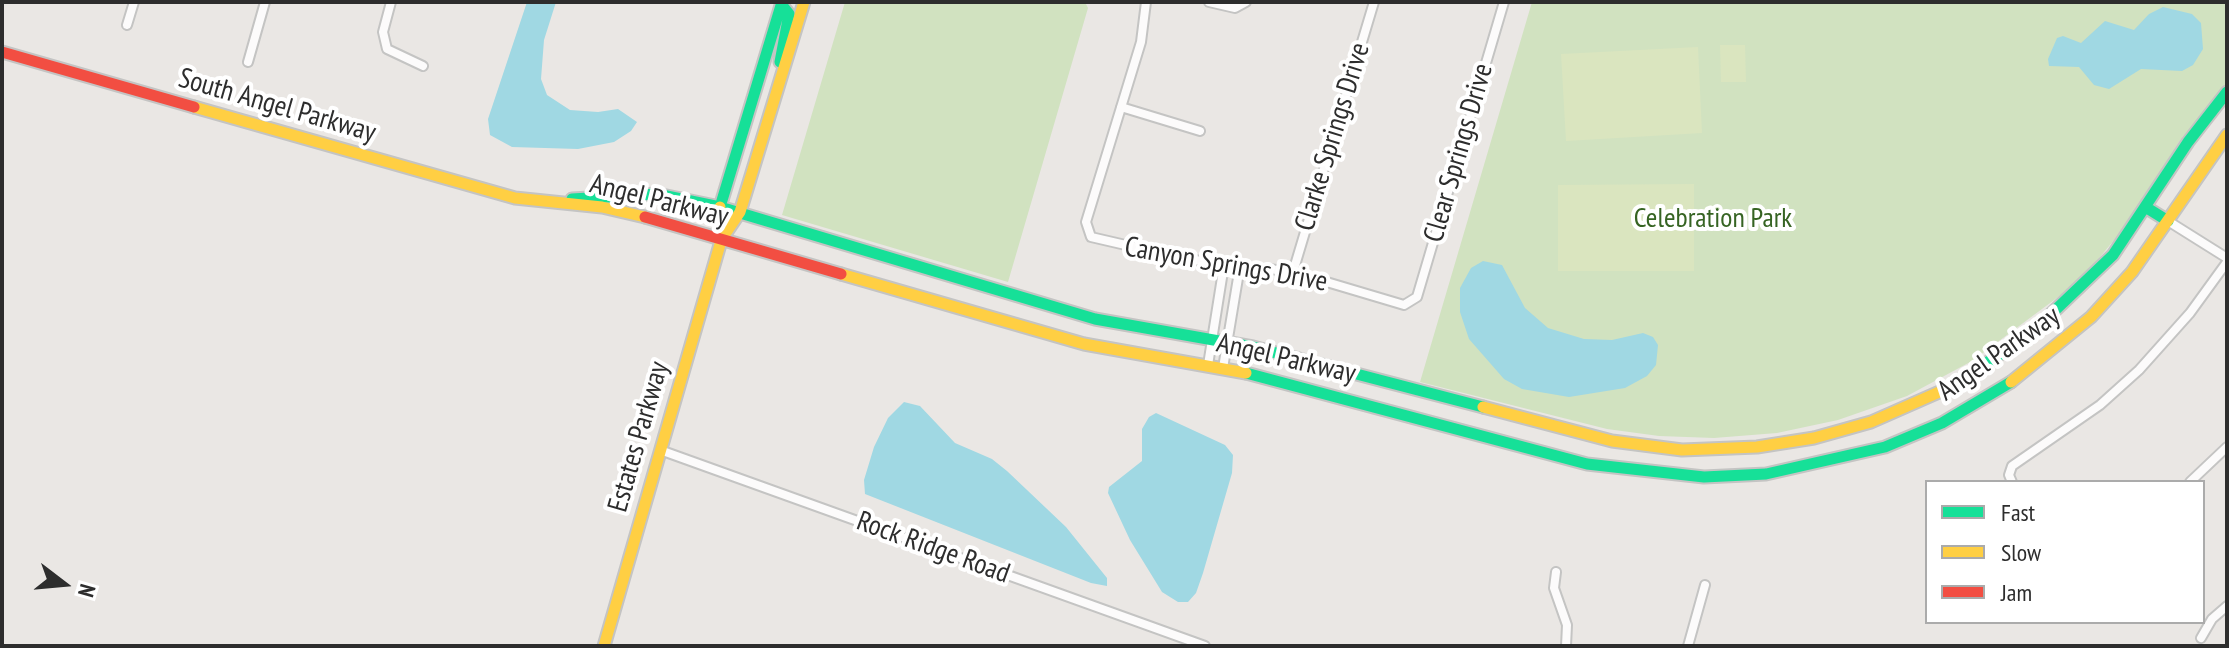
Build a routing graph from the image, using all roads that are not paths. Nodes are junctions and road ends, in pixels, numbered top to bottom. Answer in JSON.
{"nodes":[{"id":1,"x":134,"y":2,"type":"edge"},
{"id":2,"x":265,"y":2,"type":"edge"},
{"id":3,"x":391,"y":2,"type":"edge"},
{"id":4,"x":804,"y":2,"type":"edge"},
{"id":5,"x":1146,"y":2,"type":"edge"},
{"id":6,"x":1209,"y":2,"type":"edge"},
{"id":7,"x":1246,"y":2,"type":"edge"},
{"id":8,"x":1374,"y":2,"type":"edge"},
{"id":9,"x":1504,"y":2,"type":"edge"},
{"id":10,"x":782,"y":3,"type":"edge"},
{"id":11,"x":127,"y":25,"type":"dead end"},
{"id":12,"x":2,"y":52,"type":"edge"},
{"id":13,"x":248,"y":62,"type":"dead end"},
{"id":14,"x":423,"y":66,"type":"dead end"},
{"id":15,"x":2227,"y":92,"type":"edge"},
{"id":16,"x":776,"y":94,"type":"junction"},
{"id":17,"x":1121,"y":107,"type":"junction"},
{"id":18,"x":1200,"y":131,"type":"dead end"},
{"id":19,"x":2227,"y":135,"type":"edge"},
{"id":20,"x":540,"y":201,"type":"junction"},
{"id":21,"x":720,"y":207,"type":"junction"},
{"id":22,"x":2147,"y":208,"type":"junction"},
{"id":23,"x":740,"y":212,"type":"junction"},
{"id":24,"x":2168,"y":221,"type":"junction"},
{"id":25,"x":721,"y":241,"type":"junction"},
{"id":26,"x":2227,"y":260,"type":"edge"},
{"id":27,"x":1224,"y":265,"type":"junction"},
{"id":28,"x":1240,"y":266,"type":"junction"},
{"id":29,"x":1293,"y":272,"type":"junction"},
{"id":30,"x":1412,"y":303,"type":"joint"},
{"id":31,"x":1212,"y":340,"type":"junction"},
{"id":32,"x":1228,"y":343,"type":"junction"},
{"id":33,"x":1208,"y":365,"type":"junction"},
{"id":34,"x":1223,"y":368,"type":"junction"},
{"id":35,"x":2227,"y":447,"type":"edge"},
{"id":36,"x":660,"y":450,"type":"junction"},
{"id":37,"x":2011,"y":477,"type":"edge"},
{"id":38,"x":2192,"y":480,"type":"edge"},
{"id":39,"x":1556,"y":572,"type":"dead end"},
{"id":40,"x":1705,"y":585,"type":"dead end"},
{"id":41,"x":2227,"y":606,"type":"edge"},
{"id":42,"x":2201,"y":638,"type":"dead end"},
{"id":43,"x":604,"y":646,"type":"edge"},
{"id":44,"x":1205,"y":646,"type":"edge"},
{"id":45,"x":1566,"y":646,"type":"edge"},
{"id":46,"x":1688,"y":646,"type":"edge"}],
"edges":[{"from":1,"to":11,"type":"street"},
{"from":2,"to":13,"type":"street"},
{"from":3,"to":14,"type":"street"},
{"from":4,"to":16,"type":"main road"},
{"from":5,"to":17,"type":"street"},
{"from":6,"to":7,"type":"street"},
{"from":8,"to":29,"type":"street","name":"Clarke Springs Drive"},
{"from":9,"to":30,"type":"street","name":"Clear Springs Drive"},
{"from":10,"to":16,"type":"main road"},
{"from":10,"to":21,"type":"main road"},
{"from":12,"to":20,"type":"main road","name":"South Angel Parkway"},
{"from":15,"to":22,"type":"main road","name":"Angel Parkway"},
{"from":16,"to":23,"type":"main road"},
{"from":17,"to":18,"type":"street"},
{"from":17,"to":27,"type":"street","name":"Canyon Springs Drive"},
{"from":19,"to":24,"type":"main road","name":"Angel Parkway"},
{"from":20,"to":21,"type":"main road","name":"Angel Parkway"},
{"from":20,"to":25,"type":"main road","name":"Angel Parkway"},
{"from":21,"to":23,"type":"main road","name":"Angel Parkway"},
{"from":21,"to":25,"type":"main road"},
{"from":22,"to":24,"type":"main road"},
{"from":22,"to":32,"type":"main road","name":"Angel Parkway"},
{"from":23,"to":25,"type":"main road"},
{"from":23,"to":31,"type":"main road","name":"Angel Parkway"},
{"from":24,"to":26,"type":"street"},
{"from":24,"to":34,"type":"main road","name":"Angel Parkway"},
{"from":25,"to":33,"type":"main road","name":"Angel Parkway"},
{"from":25,"to":36,"type":"main road","name":"Estates Parkway"},
{"from":26,"to":37,"type":"street"},
{"from":27,"to":28,"type":"street","name":"Canyon Springs Drive"},
{"from":27,"to":31,"type":"street"},
{"from":28,"to":29,"type":"street","name":"Canyon Springs Drive"},
{"from":28,"to":32,"type":"street"},
{"from":29,"to":30,"type":"street","name":"Canyon Springs Drive"},
{"from":31,"to":32,"type":"main road","name":"Angel Parkway"},
{"from":31,"to":33,"type":"street"},
{"from":32,"to":34,"type":"street"},
{"from":33,"to":34,"type":"main road","name":"Angel Parkway"},
{"from":35,"to":38,"type":"street"},
{"from":36,"to":43,"type":"main road","name":"Estates Parkway"},
{"from":36,"to":44,"type":"street","name":"Rock Ridge Road"},
{"from":39,"to":45,"type":"street"},
{"from":40,"to":46,"type":"street"},
{"from":41,"to":42,"type":"street"}]}
